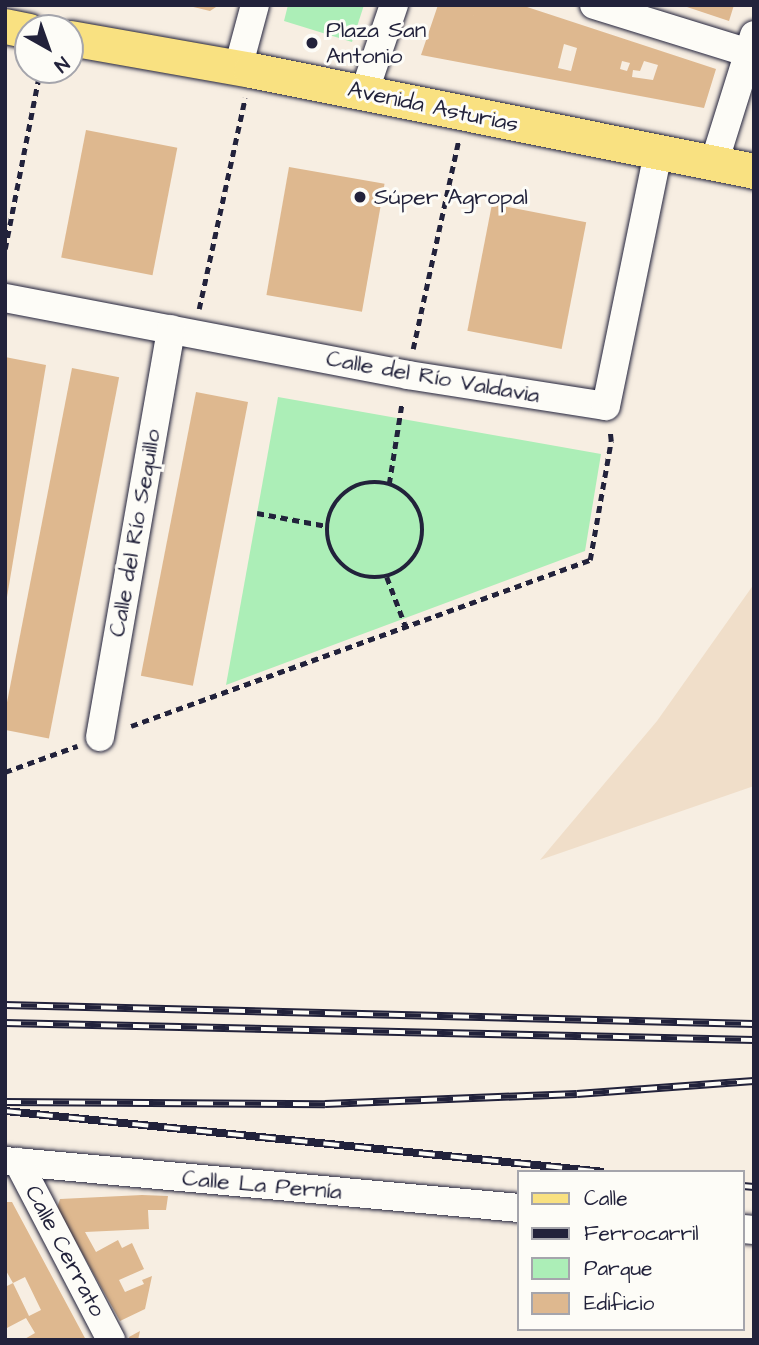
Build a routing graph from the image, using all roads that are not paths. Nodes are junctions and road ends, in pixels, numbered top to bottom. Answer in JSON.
{"nodes":[{"id":1,"x":255,"y":5,"type":"edge"},
{"id":2,"x":394,"y":5,"type":"edge"},
{"id":3,"x":594,"y":5,"type":"edge"},
{"id":4,"x":84,"y":40,"type":"edge"},
{"id":5,"x":751,"y":44,"type":"edge"},
{"id":6,"x":244,"y":69,"type":"junction"},
{"id":7,"x":364,"y":93,"type":"junction"},
{"id":8,"x":658,"y":153,"type":"junction"},
{"id":9,"x":714,"y":163,"type":"junction"},
{"id":10,"x":754,"y":171,"type":"edge"},
{"id":11,"x":5,"y":298,"type":"edge"},
{"id":12,"x":182,"y":330,"type":"junction"},
{"id":13,"x":100,"y":737,"type":"road end"},
{"id":14,"x":12,"y":1162,"type":"edge"},
{"id":15,"x":518,"y":1208,"type":"edge"},
{"id":16,"x":111,"y":1340,"type":"edge"}],
"edges":[{"from":1,"to":6,"type":"street"},
{"from":2,"to":7,"type":"street"},
{"from":3,"to":5,"type":"street"},
{"from":4,"to":6,"type":"main road","name":"Avenida Asturias"},
{"from":5,"to":9,"type":"street"},
{"from":6,"to":7,"type":"main road","name":"Avenida Asturias"},
{"from":7,"to":8,"type":"main road","name":"Avenida Asturias"},
{"from":8,"to":9,"type":"main road","name":"Avenida Asturias"},
{"from":8,"to":12,"type":"street","name":"Calle del Río Valdavia"},
{"from":9,"to":10,"type":"main road","name":"Avenida Asturias"},
{"from":11,"to":12,"type":"street","name":"Calle del Río Valdavia"},
{"from":12,"to":13,"type":"street","name":"Calle del Río Sequillo"},
{"from":14,"to":15,"type":"street","name":"Calle La Pernía"},
{"from":14,"to":16,"type":"street","name":"Calle Cerrato"}]}
